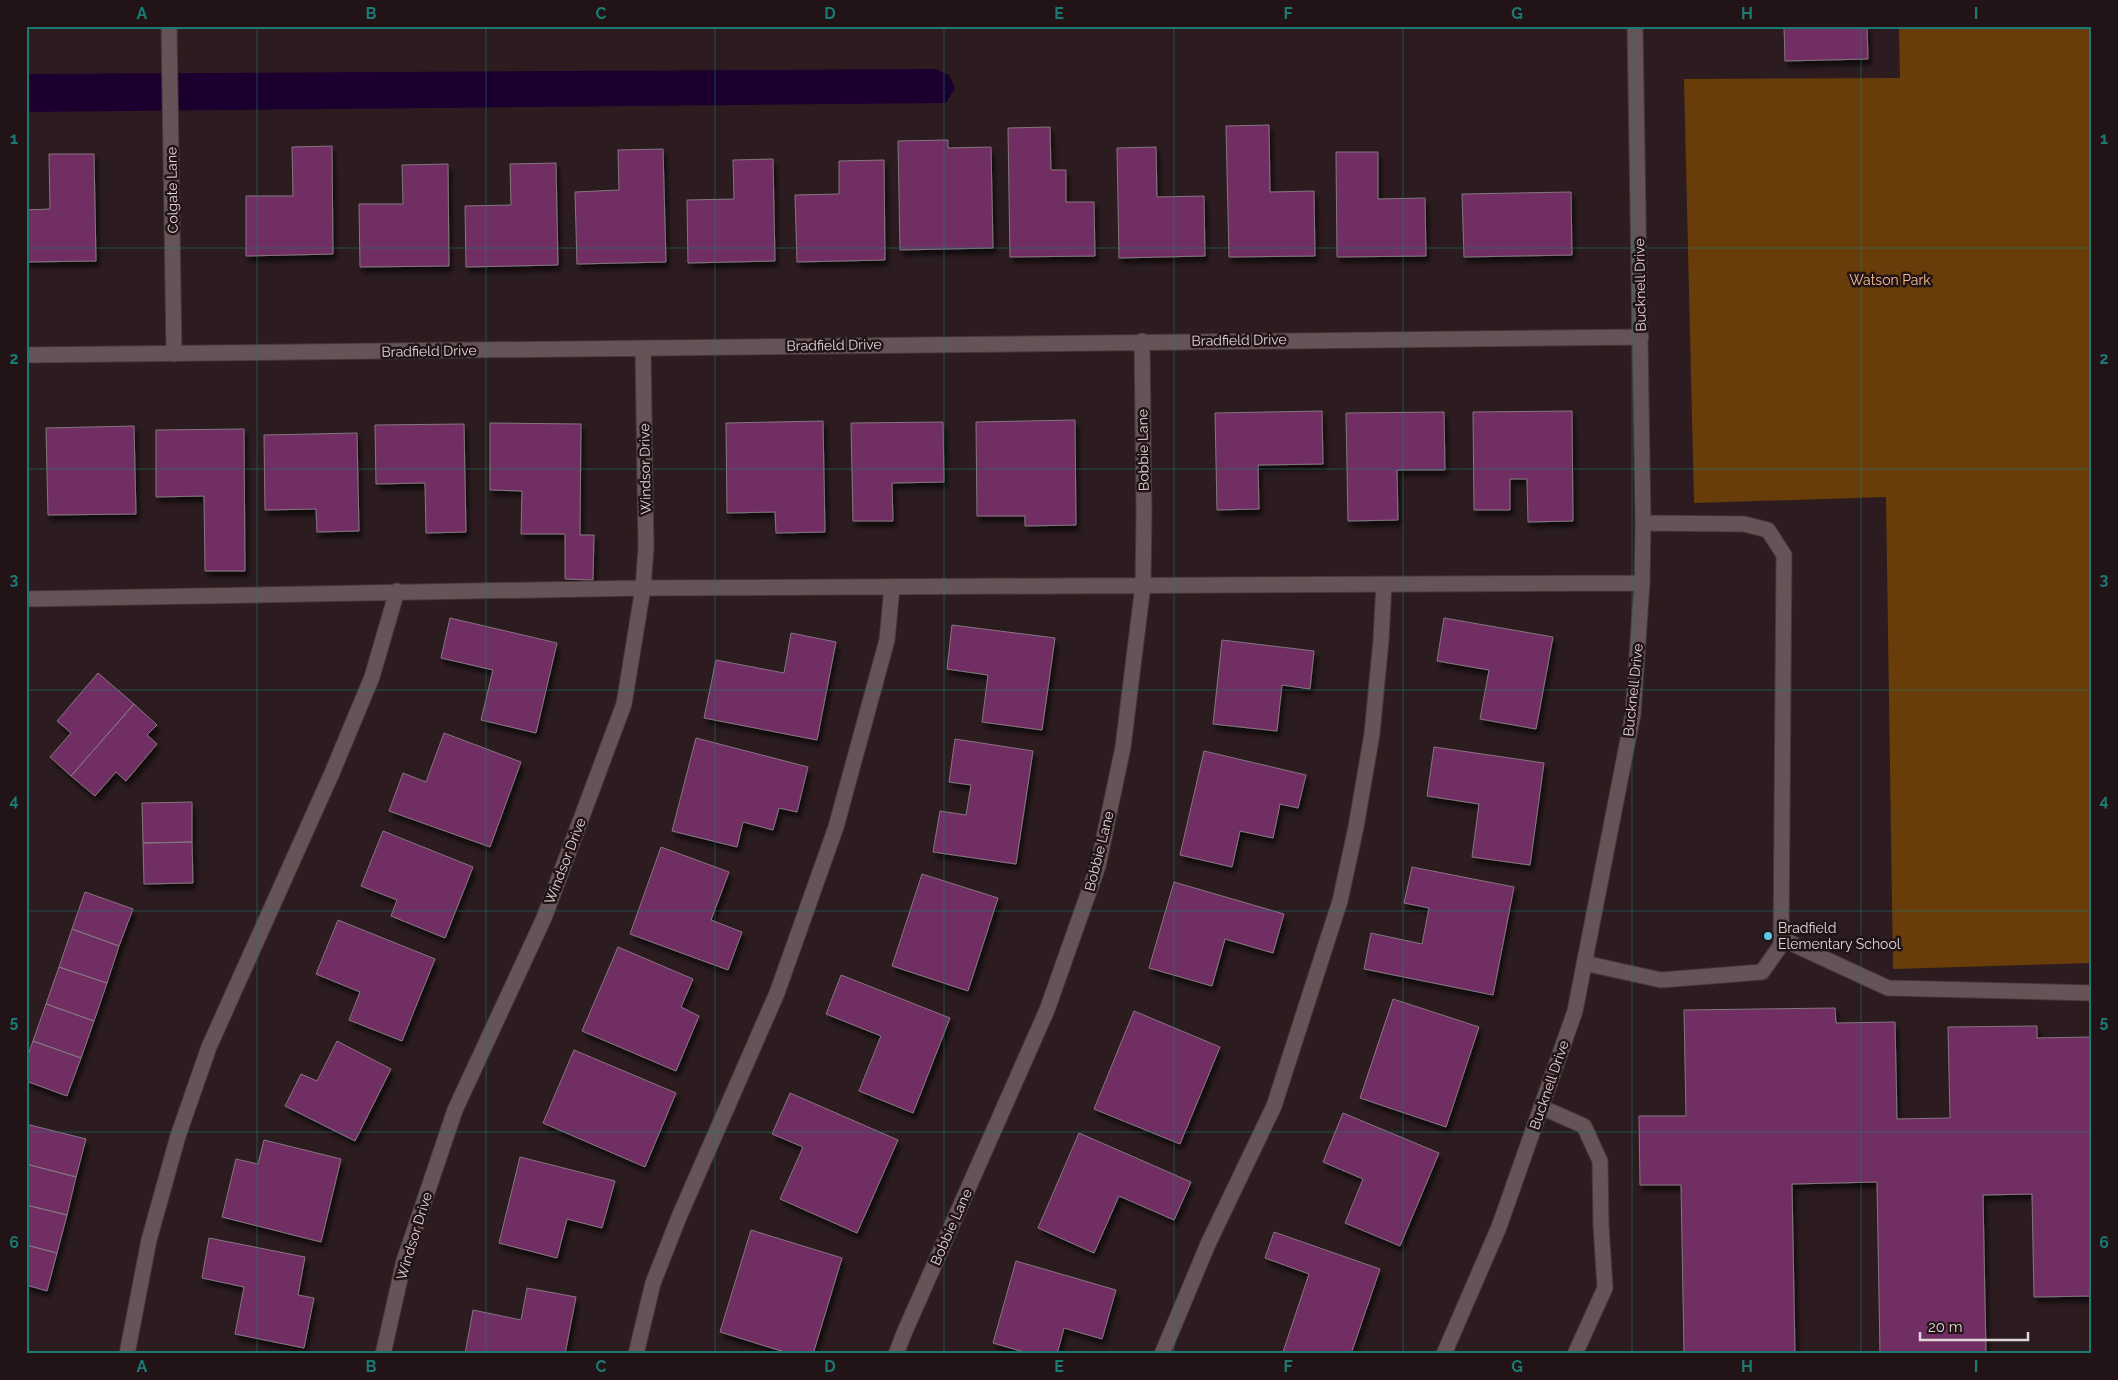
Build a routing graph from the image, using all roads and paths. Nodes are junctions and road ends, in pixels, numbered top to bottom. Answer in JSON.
{"nodes":[{"id":1,"x":169,"y":26,"type":"edge"},
{"id":2,"x":1635,"y":26,"type":"edge"},
{"id":3,"x":1641,"y":337,"type":"junction"},
{"id":4,"x":1142,"y":341,"type":"junction"},
{"id":5,"x":643,"y":348,"type":"junction"},
{"id":6,"x":174,"y":354,"type":"junction"},
{"id":7,"x":26,"y":355,"type":"edge"},
{"id":8,"x":1643,"y":523,"type":"junction"},
{"id":9,"x":1642,"y":583,"type":"junction"},
{"id":10,"x":1384,"y":584,"type":"junction"},
{"id":11,"x":1142,"y":585,"type":"junction"},
{"id":12,"x":892,"y":587,"type":"junction"},
{"id":13,"x":643,"y":588,"type":"junction"},
{"id":14,"x":397,"y":591,"type":"junction"},
{"id":15,"x":26,"y":599,"type":"edge"},
{"id":16,"x":1782,"y":939,"type":"junction"},
{"id":17,"x":1584,"y":963,"type":"junction"},
{"id":18,"x":2092,"y":993,"type":"edge"},
{"id":19,"x":1541,"y":1108,"type":"junction"},
{"id":20,"x":127,"y":1354,"type":"edge"},
{"id":21,"x":383,"y":1354,"type":"edge"},
{"id":22,"x":636,"y":1354,"type":"edge"},
{"id":23,"x":896,"y":1354,"type":"edge"},
{"id":24,"x":1162,"y":1354,"type":"edge"},
{"id":25,"x":1444,"y":1354,"type":"edge"},
{"id":26,"x":1575,"y":1354,"type":"edge"}],
"edges":[{"from":1,"to":6,"type":"street","name":"Colgate Lane"},
{"from":2,"to":3,"type":"street","name":"Bucknell Drive"},
{"from":3,"to":4,"type":"street","name":"Bradfield Drive"},
{"from":3,"to":8,"type":"street","name":"Bucknell Drive"},
{"from":4,"to":5,"type":"street","name":"Bradfield Drive"},
{"from":4,"to":11,"type":"street","name":"Bobbie Lane"},
{"from":5,"to":6,"type":"street","name":"Bradfield Drive"},
{"from":5,"to":13,"type":"street","name":"Windsor Drive"},
{"from":6,"to":7,"type":"street","name":"Bradfield Drive"},
{"from":8,"to":9,"type":"street","name":"Bucknell Drive"},
{"from":8,"to":16,"type":"street"},
{"from":9,"to":10,"type":"street"},
{"from":9,"to":17,"type":"street","name":"Bucknell Drive"},
{"from":10,"to":11,"type":"street"},
{"from":10,"to":24,"type":"street"},
{"from":11,"to":12,"type":"street"},
{"from":11,"to":23,"type":"street","name":"Bobbie Lane"},
{"from":12,"to":13,"type":"street"},
{"from":12,"to":22,"type":"street"},
{"from":13,"to":14,"type":"street"},
{"from":13,"to":21,"type":"street","name":"Windsor Drive"},
{"from":14,"to":15,"type":"street"},
{"from":14,"to":20,"type":"street"},
{"from":16,"to":17,"type":"street"},
{"from":16,"to":18,"type":"street"},
{"from":17,"to":19,"type":"street","name":"Bucknell Drive"},
{"from":19,"to":25,"type":"street","name":"Bucknell Drive"},
{"from":19,"to":26,"type":"street"}]}
